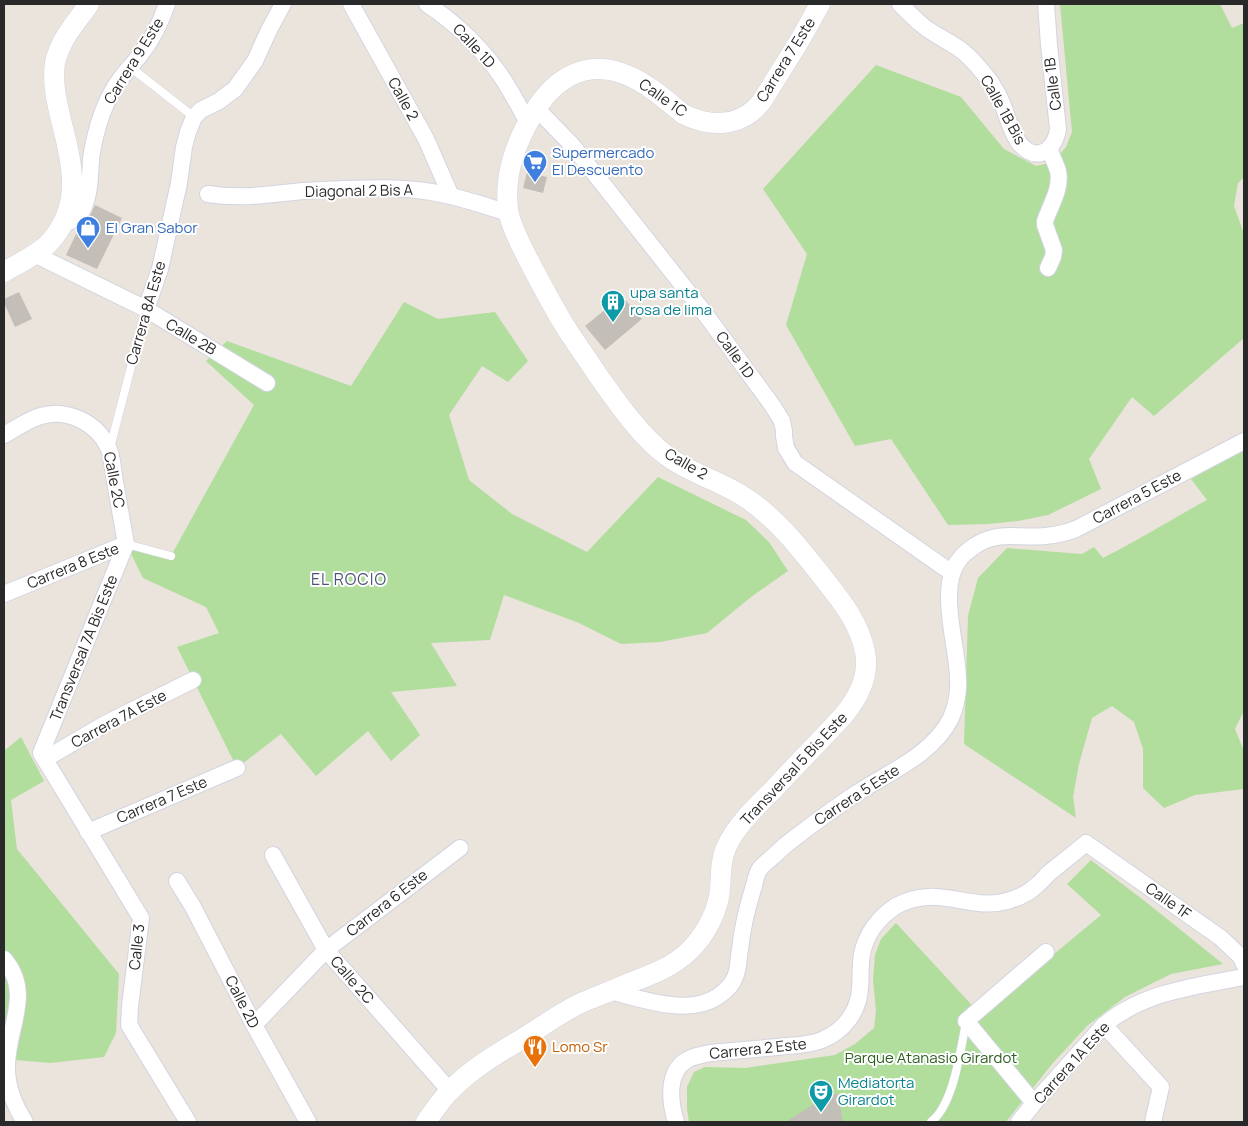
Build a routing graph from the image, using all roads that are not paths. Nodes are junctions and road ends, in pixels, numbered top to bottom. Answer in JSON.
{"nodes":[{"id":1,"x":89,"y":4,"type":"edge"},
{"id":2,"x":167,"y":4,"type":"edge"},
{"id":3,"x":283,"y":4,"type":"edge"},
{"id":4,"x":351,"y":4,"type":"edge"},
{"id":5,"x":427,"y":4,"type":"edge"},
{"id":6,"x":820,"y":4,"type":"edge"},
{"id":7,"x":900,"y":4,"type":"edge"},
{"id":8,"x":1046,"y":4,"type":"edge"},
{"id":9,"x":130,"y":67,"type":"junction"},
{"id":10,"x":532,"y":116,"type":"junction"},
{"id":11,"x":194,"y":117,"type":"junction"},
{"id":12,"x":721,"y":123,"type":"joint"},
{"id":13,"x":1044,"y":151,"type":"junction"},
{"id":14,"x":208,"y":194,"type":"dead end"},
{"id":15,"x":452,"y":196,"type":"junction"},
{"id":16,"x":508,"y":213,"type":"junction"},
{"id":17,"x":62,"y":224,"type":"junction"},
{"id":18,"x":34,"y":254,"type":"junction"},
{"id":19,"x":1048,"y":268,"type":"dead end"},
{"id":20,"x":4,"y":272,"type":"edge"},
{"id":21,"x":146,"y":310,"type":"junction"},
{"id":22,"x":267,"y":383,"type":"dead end"},
{"id":23,"x":4,"y":435,"type":"edge"},
{"id":24,"x":1244,"y":441,"type":"edge"},
{"id":25,"x":109,"y":449,"type":"junction"},
{"id":26,"x":126,"y":544,"type":"junction"},
{"id":27,"x":171,"y":556,"type":"dead end"},
{"id":28,"x":952,"y":573,"type":"junction"},
{"id":29,"x":4,"y":594,"type":"edge"},
{"id":30,"x":866,"y":668,"type":"joint"},
{"id":31,"x":193,"y":680,"type":"dead end"},
{"id":32,"x":43,"y":756,"type":"junction"},
{"id":33,"x":237,"y":768,"type":"dead end"},
{"id":34,"x":88,"y":832,"type":"junction"},
{"id":35,"x":1086,"y":843,"type":"joint"},
{"id":36,"x":460,"y":848,"type":"dead end"},
{"id":37,"x":273,"y":855,"type":"dead end"},
{"id":38,"x":177,"y":881,"type":"dead end"},
{"id":39,"x":326,"y":950,"type":"junction"},
{"id":40,"x":1046,"y":952,"type":"dead end"},
{"id":41,"x":4,"y":959,"type":"edge"},
{"id":42,"x":1244,"y":964,"type":"edge"},
{"id":43,"x":1244,"y":977,"type":"edge"},
{"id":44,"x":610,"y":991,"type":"junction"},
{"id":45,"x":966,"y":1021,"type":"junction"},
{"id":46,"x":254,"y":1025,"type":"junction"},
{"id":47,"x":1104,"y":1025,"type":"junction"},
{"id":48,"x":450,"y":1091,"type":"junction"},
{"id":49,"x":1034,"y":1103,"type":"junction"},
{"id":50,"x":25,"y":1122,"type":"edge"},
{"id":51,"x":188,"y":1122,"type":"edge"},
{"id":52,"x":308,"y":1122,"type":"edge"},
{"id":53,"x":426,"y":1122,"type":"edge"},
{"id":54,"x":676,"y":1122,"type":"edge"},
{"id":55,"x":931,"y":1122,"type":"edge"},
{"id":56,"x":1019,"y":1122,"type":"edge"},
{"id":57,"x":1152,"y":1122,"type":"edge"}],
"edges":[{"from":1,"to":17,"type":"street"},
{"from":2,"to":9,"type":"street","name":"Carrera 9 Este"},
{"from":3,"to":11,"type":"street"},
{"from":4,"to":15,"type":"street","name":"Calle 2"},
{"from":5,"to":10,"type":"street","name":"Calle 1D"},
{"from":6,"to":12,"type":"street","name":"Carrera 7 Este"},
{"from":7,"to":13,"type":"street","name":"Calle 1B Bis"},
{"from":8,"to":13,"type":"street","name":"Calle 1B"},
{"from":9,"to":11,"type":"lane"},
{"from":9,"to":17,"type":"street","name":"Carrera 9 Este"},
{"from":10,"to":12,"type":"street","name":"Calle 1C"},
{"from":10,"to":16,"type":"street"},
{"from":10,"to":28,"type":"street","name":"Calle 1D"},
{"from":11,"to":21,"type":"street","name":"Carrera 8A Este"},
{"from":13,"to":19,"type":"street"},
{"from":14,"to":15,"type":"street","name":"Diagonal 2 Bis A"},
{"from":15,"to":16,"type":"street","name":"Diagonal 2 Bis A"},
{"from":16,"to":30,"type":"street","name":"Calle 2"},
{"from":17,"to":18,"type":"street"},
{"from":18,"to":20,"type":"street"},
{"from":18,"to":21,"type":"street","name":"Calle 2B"},
{"from":21,"to":22,"type":"street","name":"Calle 2B"},
{"from":21,"to":25,"type":"lane","name":"Carrera 8A Este"},
{"from":23,"to":25,"type":"street","name":"Calle 2C"},
{"from":24,"to":28,"type":"street","name":"Carrera 5 Este"},
{"from":25,"to":26,"type":"street","name":"Calle 2C"},
{"from":26,"to":27,"type":"lane","name":"Carrera 8 Este"},
{"from":26,"to":29,"type":"street","name":"Carrera 8 Este"},
{"from":26,"to":32,"type":"street","name":"Transversal 7A Bis Este"},
{"from":28,"to":44,"type":"street","name":"Carrera 5 Este"},
{"from":30,"to":44,"type":"street","name":"Transversal 5 Bis Este"},
{"from":31,"to":32,"type":"street","name":"Carrera 7A Este"},
{"from":32,"to":34,"type":"street","name":"Calle 3"},
{"from":33,"to":34,"type":"street","name":"Carrera 7 Este"},
{"from":34,"to":51,"type":"street","name":"Calle 3"},
{"from":35,"to":42,"type":"street","name":"Calle 1F"},
{"from":35,"to":54,"type":"street","name":"Carrera 2 Este"},
{"from":36,"to":39,"type":"street","name":"Carrera 6 Este"},
{"from":37,"to":39,"type":"street","name":"Calle 2C"},
{"from":38,"to":46,"type":"street","name":"Calle 2D"},
{"from":39,"to":46,"type":"street","name":"Carrera 6 Este"},
{"from":39,"to":48,"type":"street","name":"Calle 2C"},
{"from":40,"to":45,"type":"street"},
{"from":41,"to":50,"type":"street"},
{"from":43,"to":47,"type":"street","name":"Carrera 1A Este"},
{"from":44,"to":48,"type":"street"},
{"from":45,"to":49,"type":"street"},
{"from":45,"to":55,"type":"lane"},
{"from":46,"to":52,"type":"street","name":"Calle 2D"},
{"from":47,"to":49,"type":"street","name":"Carrera 1A Este"},
{"from":47,"to":57,"type":"street"},
{"from":48,"to":53,"type":"street"},
{"from":49,"to":56,"type":"street","name":"Carrera 1A Este"}]}
